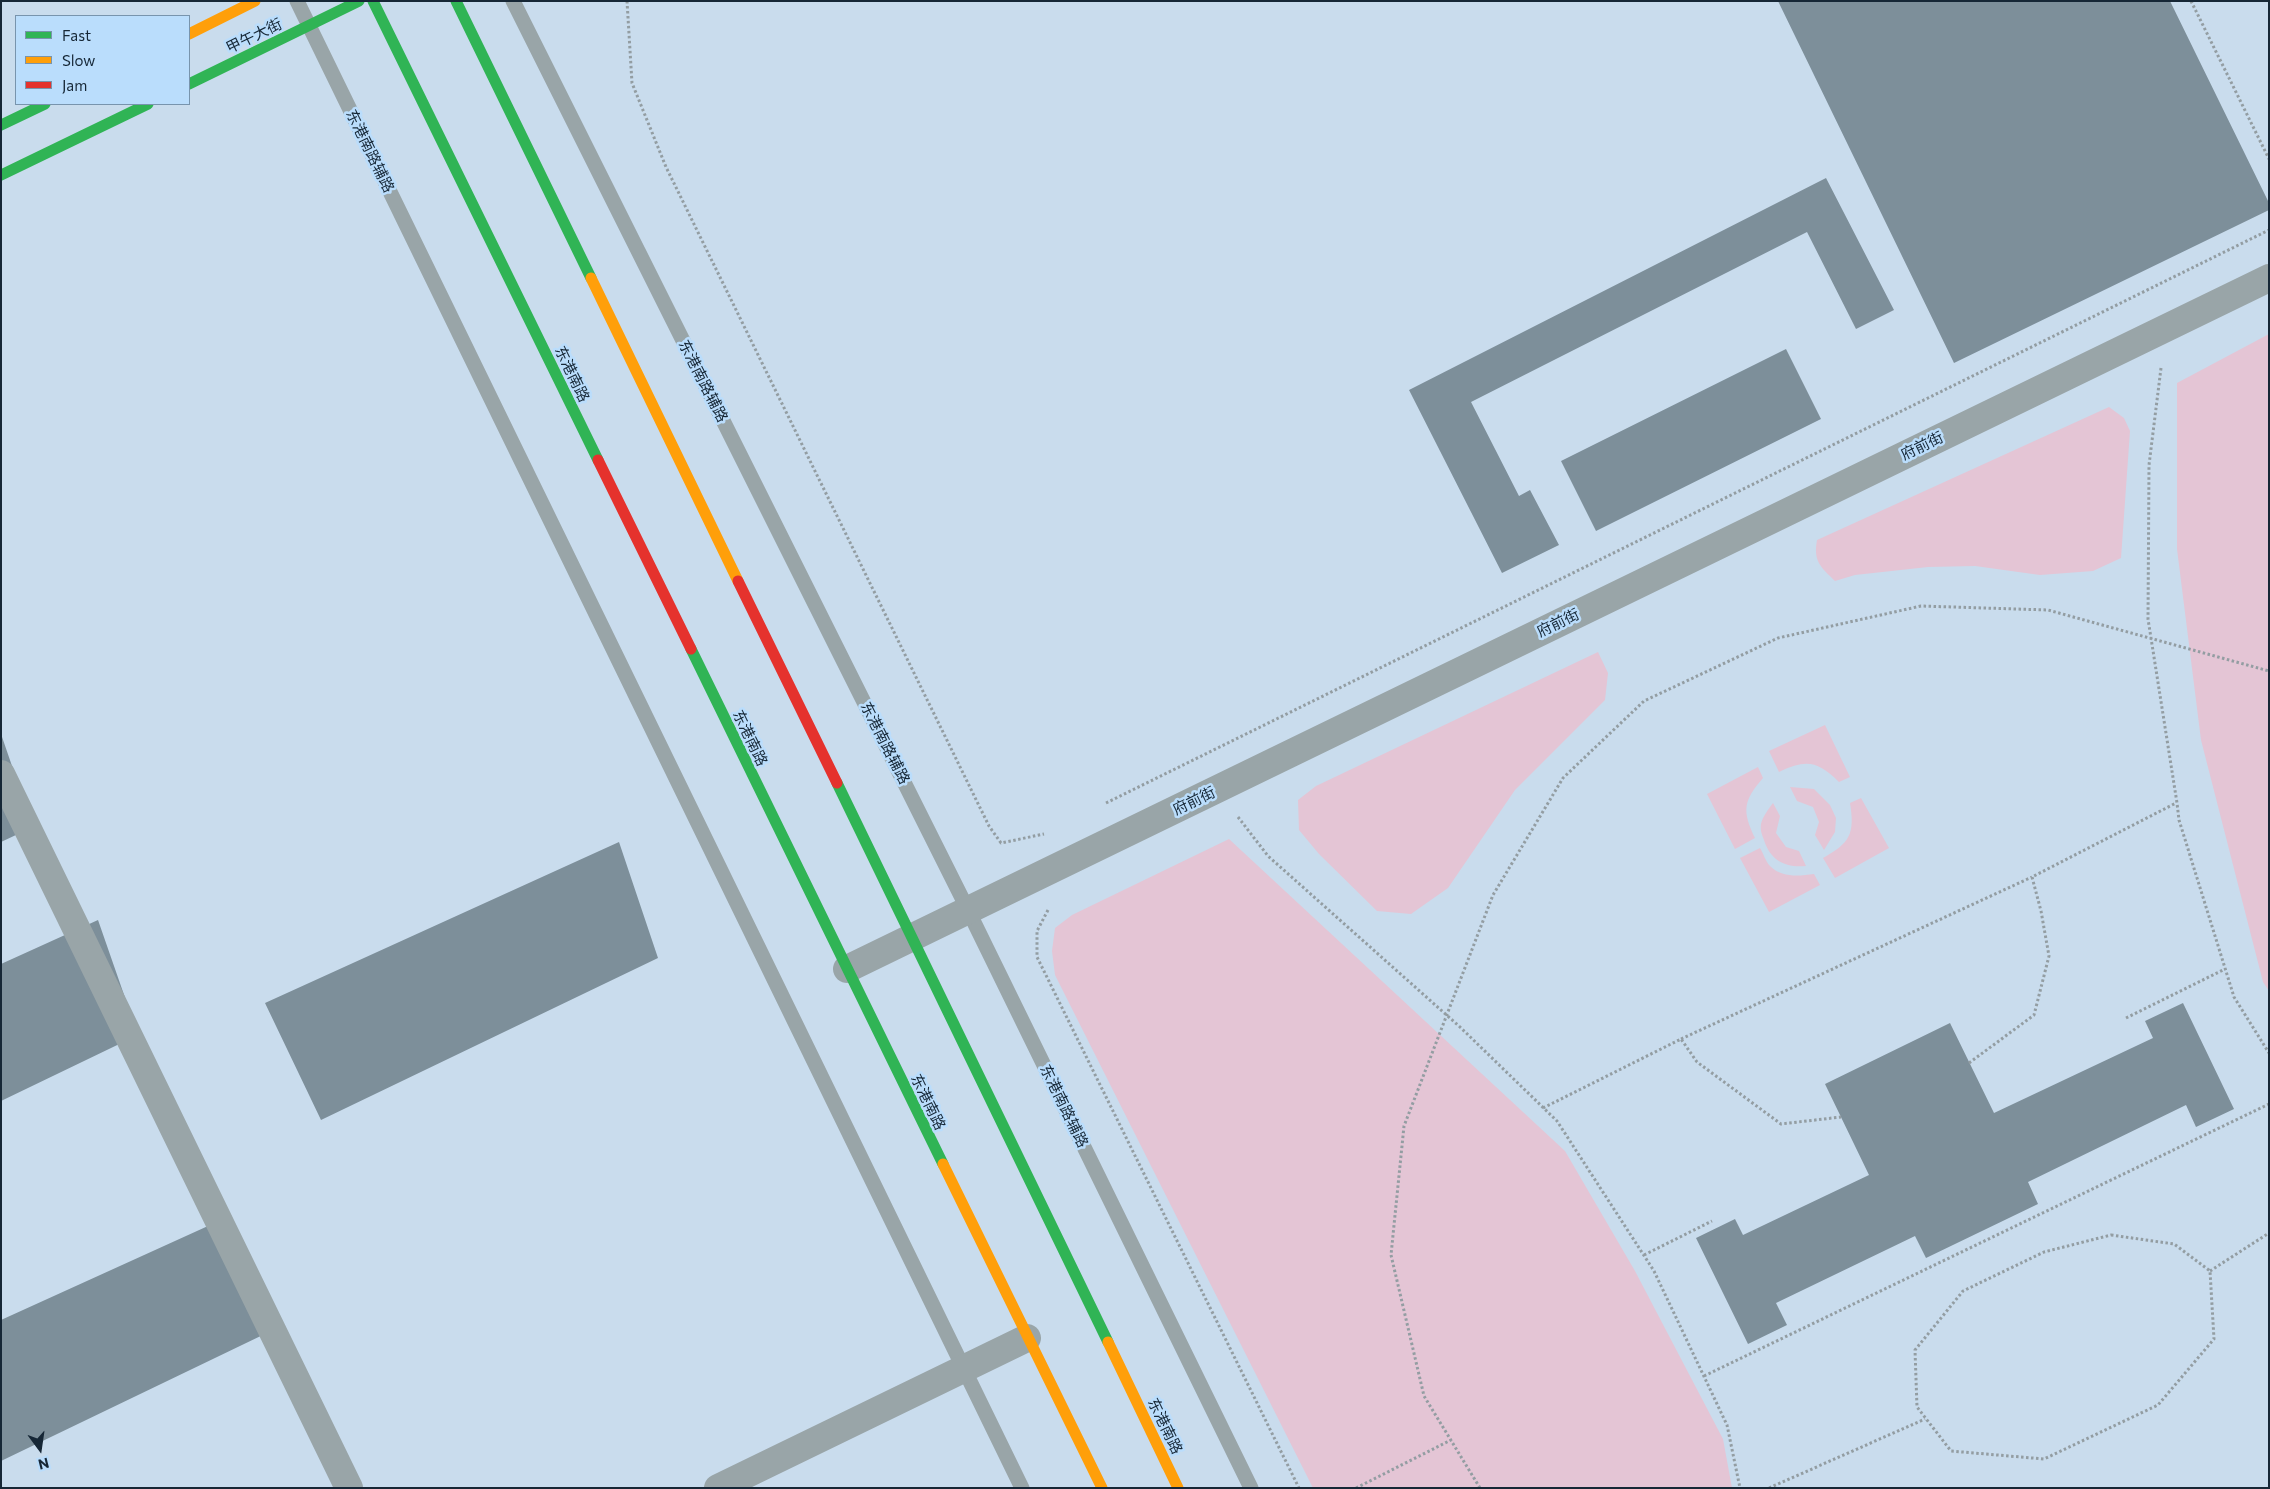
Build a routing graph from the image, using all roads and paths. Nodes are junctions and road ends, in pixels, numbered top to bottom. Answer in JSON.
{"nodes":[{"id":1,"x":256,"y":1,"type":"edge"},
{"id":2,"x":296,"y":1,"type":"edge"},
{"id":3,"x":359,"y":1,"type":"edge"},
{"id":4,"x":373,"y":1,"type":"edge"},
{"id":5,"x":456,"y":1,"type":"edge"},
{"id":6,"x":513,"y":1,"type":"edge"},
{"id":7,"x":627,"y":1,"type":"edge"},
{"id":8,"x":2191,"y":1,"type":"edge"},
{"id":9,"x":308,"y":26,"type":"junction"},
{"id":10,"x":190,"y":34,"type":"edge"},
{"id":11,"x":190,"y":84,"type":"edge"},
{"id":12,"x":43,"y":105,"type":"edge"},
{"id":13,"x":146,"y":105,"type":"edge"},
{"id":14,"x":1,"y":125,"type":"edge"},
{"id":15,"x":2269,"y":159,"type":"edge"},
{"id":16,"x":1,"y":175,"type":"edge"},
{"id":17,"x":2269,"y":230,"type":"edge"},
{"id":18,"x":2269,"y":278,"type":"edge"},
{"id":19,"x":2152,"y":370,"type":"dead end"},
{"id":20,"x":2151,"y":638,"type":"junction"},
{"id":21,"x":2269,"y":670,"type":"edge"},
{"id":22,"x":1,"y":774,"type":"edge"},
{"id":23,"x":1106,"y":803,"type":"dead end"},
{"id":24,"x":2177,"y":803,"type":"junction"},
{"id":25,"x":1247,"y":813,"type":"dead end"},
{"id":26,"x":1238,"y":817,"type":"junction"},
{"id":27,"x":1229,"y":822,"type":"dead end"},
{"id":28,"x":1052,"y":830,"type":"dead end"},
{"id":29,"x":2032,"y":877,"type":"junction"},
{"id":30,"x":1056,"y":906,"type":"dead end"},
{"id":31,"x":968,"y":910,"type":"junction"},
{"id":32,"x":912,"y":937,"type":"junction"},
{"id":33,"x":847,"y":969,"type":"junction"},
{"id":34,"x":2225,"y":969,"type":"junction"},
{"id":35,"x":1446,"y":1015,"type":"junction"},
{"id":36,"x":2126,"y":1018,"type":"dead end"},
{"id":37,"x":1682,"y":1039,"type":"junction"},
{"id":38,"x":2269,"y":1053,"type":"edge"},
{"id":39,"x":1969,"y":1063,"type":"dead end"},
{"id":40,"x":2269,"y":1104,"type":"edge"},
{"id":41,"x":1543,"y":1108,"type":"junction"},
{"id":42,"x":1841,"y":1117,"type":"dead end"},
{"id":43,"x":1712,"y":1222,"type":"dead end"},
{"id":44,"x":2269,"y":1233,"type":"edge"},
{"id":45,"x":1644,"y":1255,"type":"junction"},
{"id":46,"x":2210,"y":1270,"type":"junction"},
{"id":47,"x":1027,"y":1338,"type":"junction"},
{"id":48,"x":964,"y":1369,"type":"junction"},
{"id":49,"x":1704,"y":1376,"type":"junction"},
{"id":50,"x":1925,"y":1419,"type":"junction"},
{"id":51,"x":1451,"y":1440,"type":"junction"},
{"id":52,"x":349,"y":1488,"type":"edge"},
{"id":53,"x":718,"y":1488,"type":"edge"},
{"id":54,"x":1022,"y":1488,"type":"edge"},
{"id":55,"x":1102,"y":1488,"type":"edge"},
{"id":56,"x":1178,"y":1488,"type":"edge"},
{"id":57,"x":1251,"y":1488,"type":"edge"},
{"id":58,"x":1299,"y":1488,"type":"edge"},
{"id":59,"x":1356,"y":1488,"type":"edge"},
{"id":60,"x":1480,"y":1488,"type":"edge"},
{"id":61,"x":1740,"y":1488,"type":"edge"},
{"id":62,"x":1769,"y":1488,"type":"edge"}],
"edges":[{"from":1,"to":10,"type":"main road","name":"甲午大街"},
{"from":2,"to":9,"type":"lane","name":"东港南路辅路"},
{"from":3,"to":9,"type":"main road","name":"甲午大街"},
{"from":4,"to":33,"type":"main road","name":"东港南路"},
{"from":5,"to":32,"type":"main road","name":"东港南路"},
{"from":6,"to":31,"type":"lane","name":"东港南路辅路"},
{"from":7,"to":28,"type":"path"},
{"from":8,"to":15,"type":"path"},
{"from":9,"to":11,"type":"main road","name":"甲午大街"},
{"from":9,"to":48,"type":"lane","name":"东港南路辅路"},
{"from":12,"to":14,"type":"main road"},
{"from":13,"to":16,"type":"main road"},
{"from":17,"to":23,"type":"path"},
{"from":18,"to":31,"type":"street","name":"府前街"},
{"from":19,"to":20,"type":"path"},
{"from":20,"to":21,"type":"path"},
{"from":20,"to":24,"type":"path"},
{"from":20,"to":35,"type":"path"},
{"from":22,"to":52,"type":"street"},
{"from":24,"to":29,"type":"path"},
{"from":24,"to":34,"type":"path"},
{"from":25,"to":26,"type":"path"},
{"from":26,"to":27,"type":"path"},
{"from":26,"to":35,"type":"path"},
{"from":29,"to":37,"type":"path"},
{"from":29,"to":39,"type":"path"},
{"from":30,"to":58,"type":"path"},
{"from":31,"to":32,"type":"street","name":"府前街"},
{"from":31,"to":57,"type":"lane","name":"东港南路辅路"},
{"from":32,"to":33,"type":"street","name":"府前街"},
{"from":32,"to":56,"type":"main road","name":"东港南路"},
{"from":33,"to":47,"type":"main road","name":"东港南路"},
{"from":34,"to":36,"type":"path"},
{"from":34,"to":38,"type":"path"},
{"from":35,"to":41,"type":"path"},
{"from":35,"to":51,"type":"path"},
{"from":37,"to":41,"type":"path"},
{"from":37,"to":42,"type":"path"},
{"from":40,"to":49,"type":"path"},
{"from":41,"to":45,"type":"path"},
{"from":43,"to":45,"type":"path"},
{"from":44,"to":46,"type":"path"},
{"from":45,"to":49,"type":"path"},
{"from":46,"to":50,"type":"path"},
{"from":46,"to":50,"type":"path"},
{"from":47,"to":48,"type":"street"},
{"from":47,"to":55,"type":"main road","name":"东港南路"},
{"from":48,"to":53,"type":"street"},
{"from":48,"to":54,"type":"lane","name":"东港南路辅路"},
{"from":49,"to":61,"type":"path"},
{"from":50,"to":62,"type":"path"},
{"from":51,"to":59,"type":"path"},
{"from":51,"to":60,"type":"path"}]}
